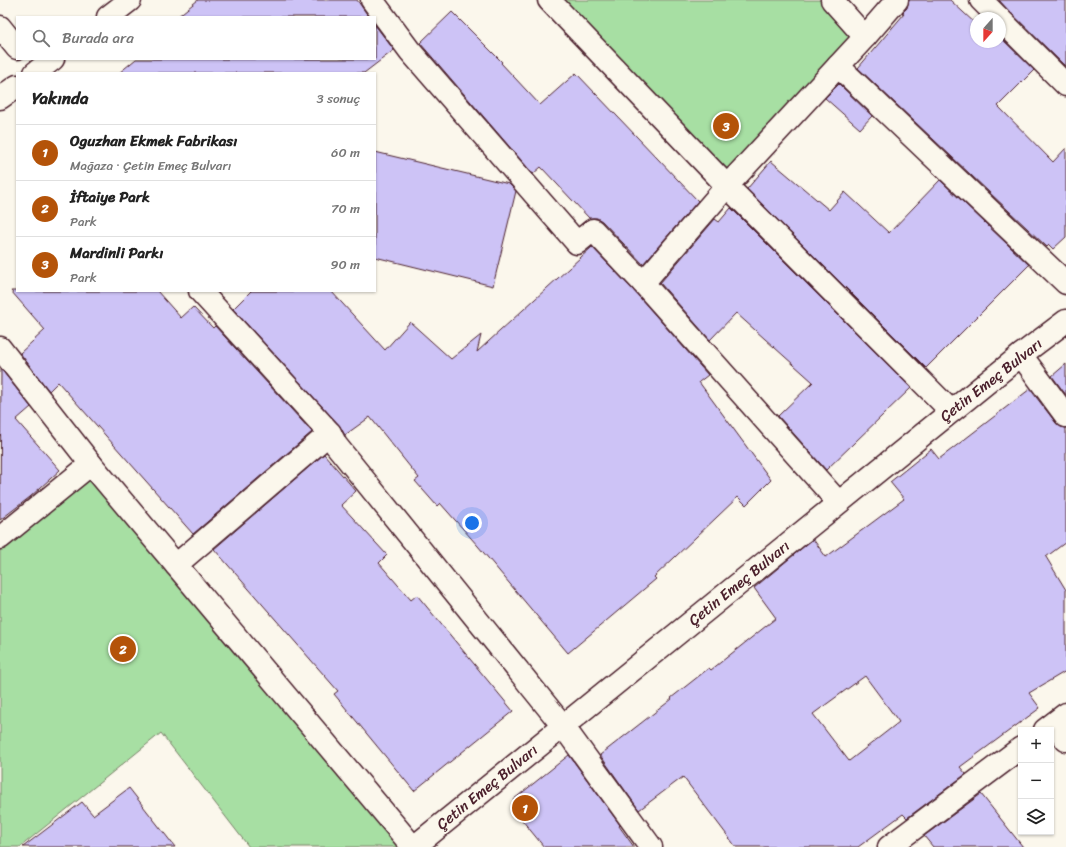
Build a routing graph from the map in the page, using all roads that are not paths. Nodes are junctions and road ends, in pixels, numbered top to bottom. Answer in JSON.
{"nodes":[{"id":1,"x":130,"y":0,"type":"edge"},
{"id":2,"x":372,"y":0,"type":"edge"},
{"id":3,"x":549,"y":0,"type":"edge"},
{"id":4,"x":832,"y":0,"type":"edge"},
{"id":5,"x":897,"y":0,"type":"edge"},
{"id":6,"x":981,"y":0,"type":"edge"},
{"id":7,"x":994,"y":12,"type":"edge"},
{"id":8,"x":109,"y":16,"type":"edge"},
{"id":9,"x":1006,"y":24,"type":"edge"},
{"id":10,"x":0,"y":27,"type":"edge"},
{"id":11,"x":865,"y":37,"type":"junction"},
{"id":12,"x":16,"y":47,"type":"edge"},
{"id":13,"x":51,"y":60,"type":"edge"},
{"id":14,"x":838,"y":66,"type":"junction"},
{"id":15,"x":33,"y":69,"type":"edge"},
{"id":16,"x":1066,"y":85,"type":"edge"},
{"id":17,"x":16,"y":87,"type":"edge"},
{"id":18,"x":0,"y":98,"type":"edge"},
{"id":19,"x":727,"y":186,"type":"junction"},
{"id":20,"x":643,"y":283,"type":"junction"},
{"id":21,"x":1066,"y":283,"type":"edge"},
{"id":22,"x":201,"y":292,"type":"edge"},
{"id":23,"x":1066,"y":321,"type":"edge"},
{"id":24,"x":0,"y":348,"type":"edge"},
{"id":25,"x":1021,"y":355,"type":"junction"},
{"id":26,"x":951,"y":411,"type":"junction"},
{"id":27,"x":1066,"y":416,"type":"edge"},
{"id":28,"x":330,"y":433,"type":"junction"},
{"id":29,"x":91,"y":464,"type":"junction"},
{"id":30,"x":838,"y":502,"type":"junction"},
{"id":31,"x":0,"y":538,"type":"edge"},
{"id":32,"x":176,"y":565,"type":"junction"},
{"id":33,"x":563,"y":726,"type":"junction"},
{"id":34,"x":1018,"y":750,"type":"edge"},
{"id":35,"x":901,"y":843,"type":"edge"},
{"id":36,"x":413,"y":847,"type":"edge"},
{"id":37,"x":652,"y":847,"type":"edge"}],
"edges":[{"from":1,"to":8,"type":"street"},
{"from":2,"to":20,"type":"street"},
{"from":3,"to":19,"type":"street"},
{"from":4,"to":11,"type":"street"},
{"from":5,"to":11,"type":"street"},
{"from":6,"to":7,"type":"street"},
{"from":9,"to":16,"type":"street"},
{"from":10,"to":12,"type":"street"},
{"from":11,"to":14,"type":"street"},
{"from":13,"to":15,"type":"street"},
{"from":14,"to":19,"type":"street"},
{"from":14,"to":21,"type":"street"},
{"from":17,"to":18,"type":"street"},
{"from":19,"to":20,"type":"street"},
{"from":19,"to":26,"type":"street"},
{"from":20,"to":30,"type":"street"},
{"from":22,"to":28,"type":"street"},
{"from":23,"to":25,"type":"street","name":"Çetin Emeç Bulvarı"},
{"from":24,"to":29,"type":"street"},
{"from":25,"to":26,"type":"street","name":"Çetin Emeç Bulvarı"},
{"from":25,"to":27,"type":"street"},
{"from":26,"to":30,"type":"street","name":"Çetin Emeç Bulvarı"},
{"from":28,"to":32,"type":"street"},
{"from":28,"to":33,"type":"street"},
{"from":29,"to":31,"type":"street"},
{"from":29,"to":32,"type":"street"},
{"from":30,"to":33,"type":"street","name":"Çetin Emeç Bulvarı"},
{"from":32,"to":36,"type":"street"},
{"from":33,"to":36,"type":"street","name":"Çetin Emeç Bulvarı"},
{"from":33,"to":37,"type":"street"},
{"from":34,"to":35,"type":"street"}]}
